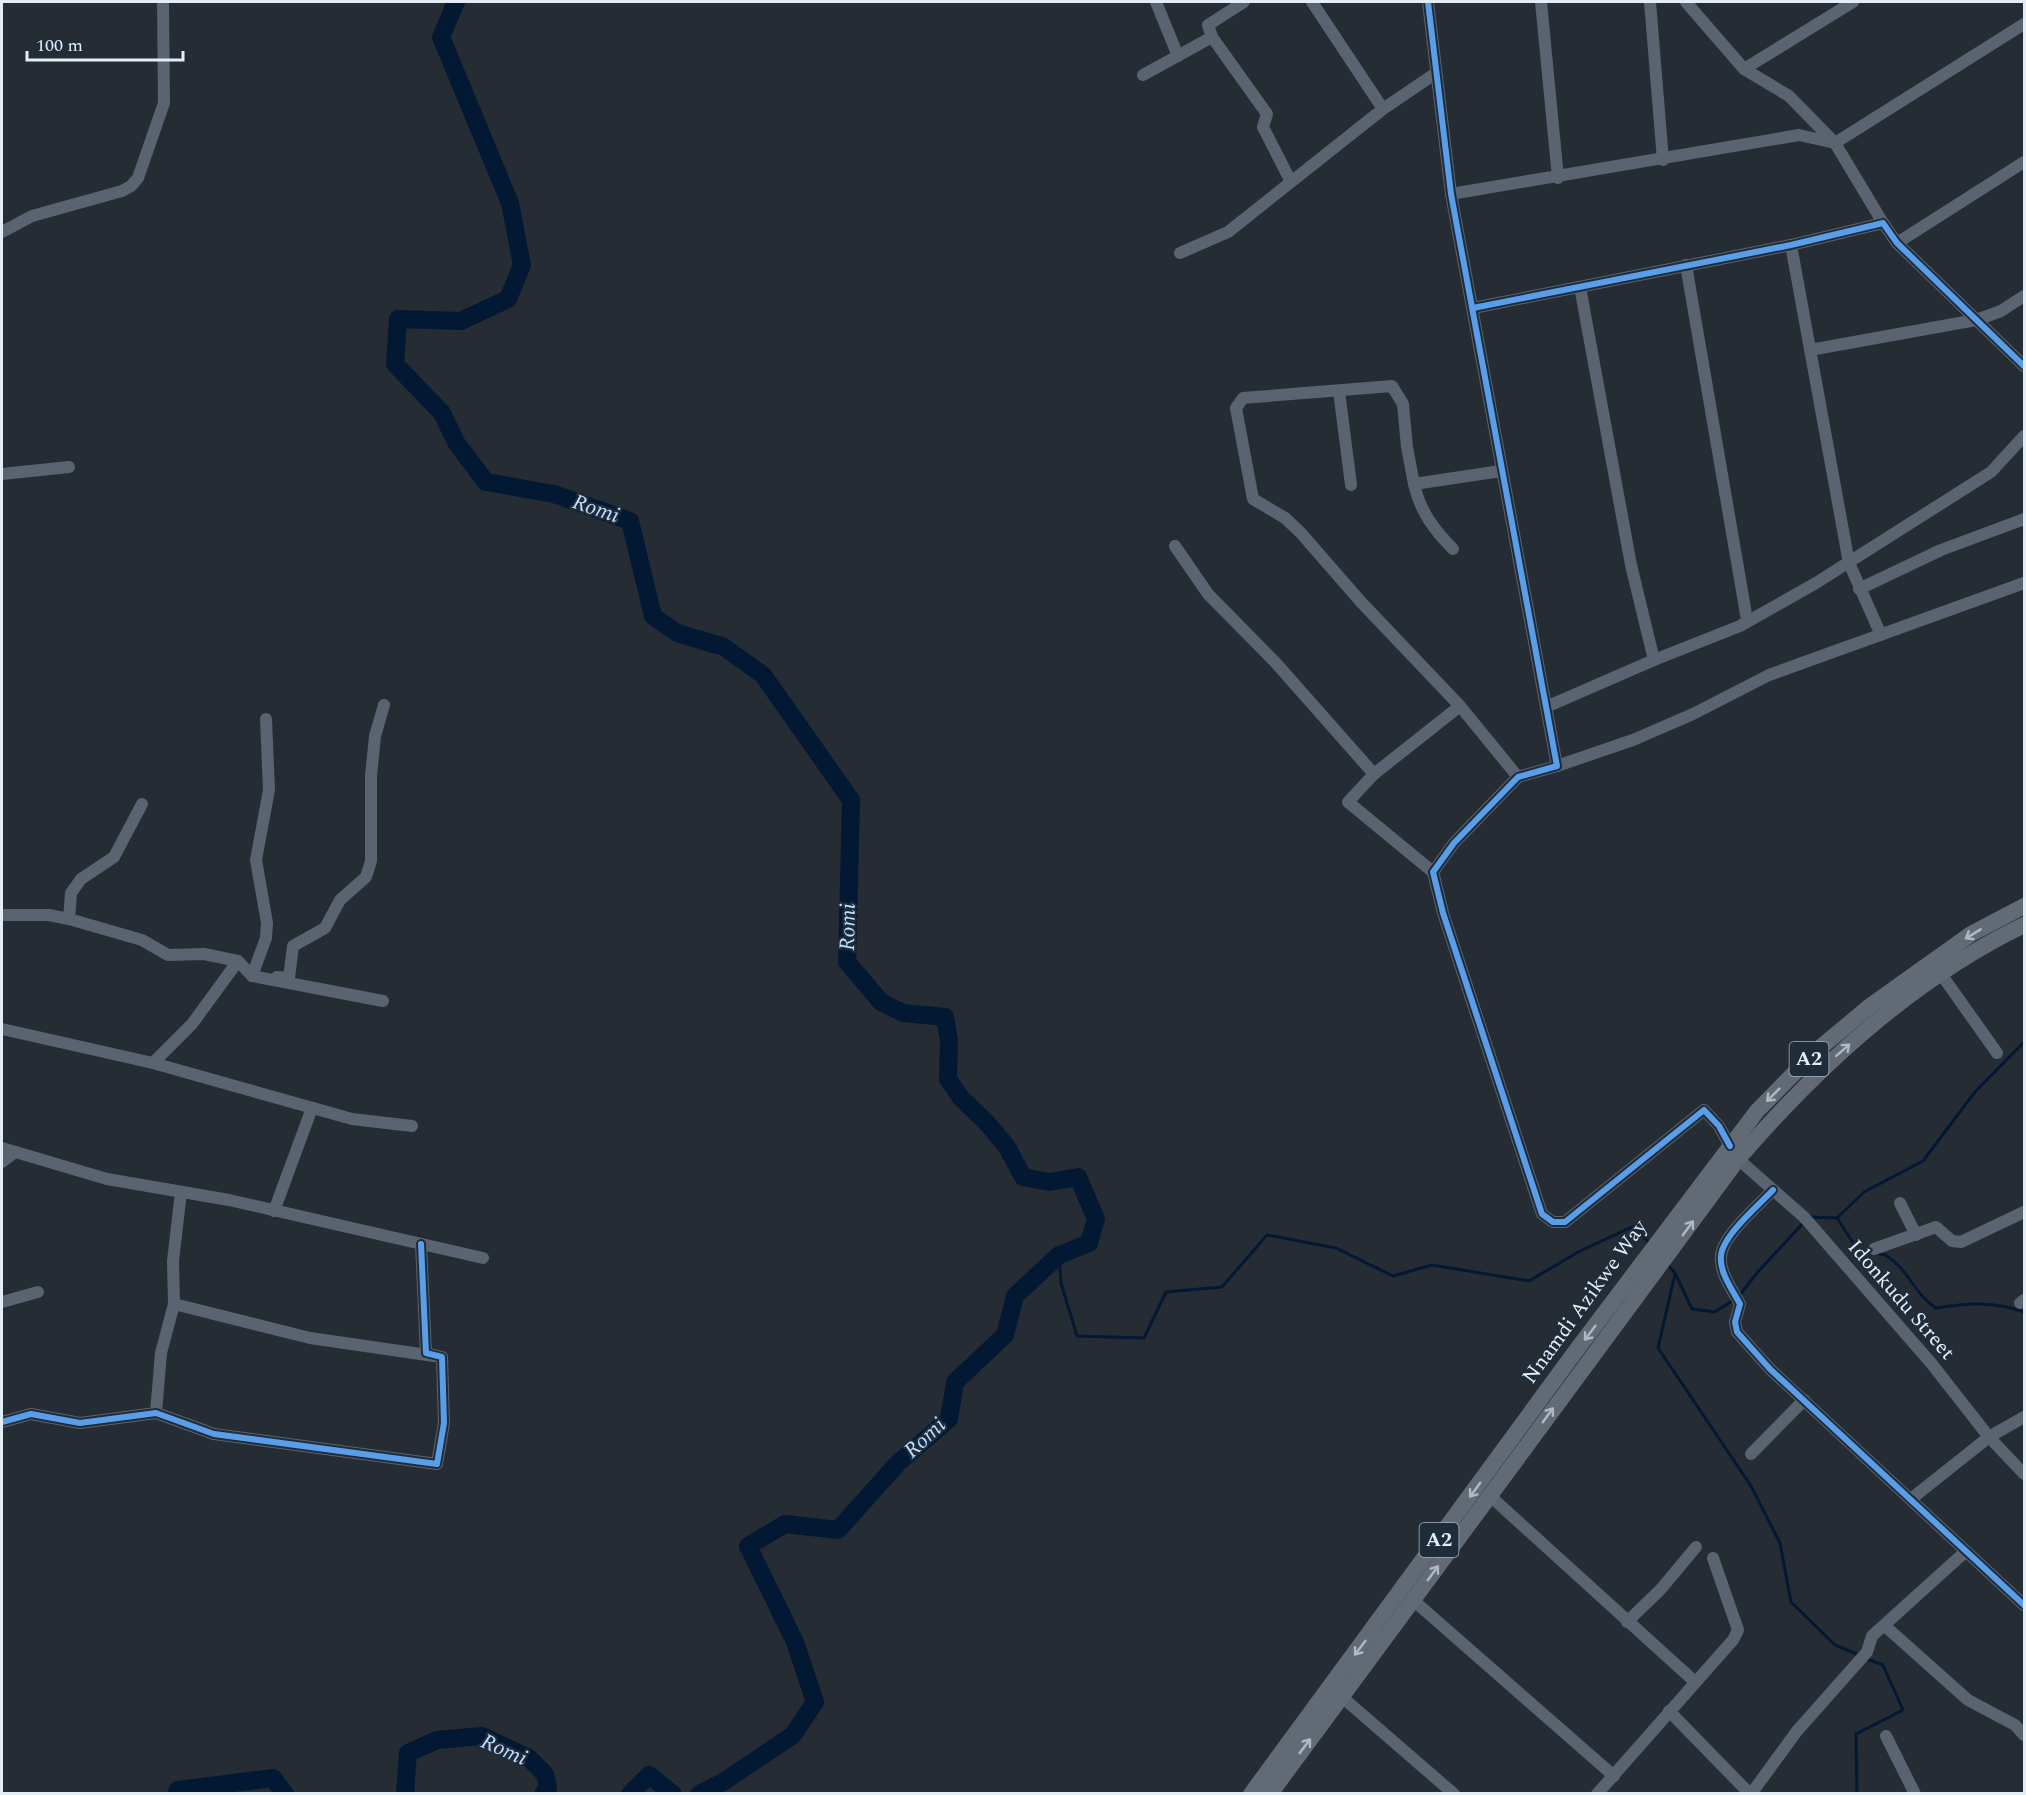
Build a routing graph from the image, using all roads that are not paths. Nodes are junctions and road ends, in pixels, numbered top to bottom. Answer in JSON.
{"nodes":[{"id":1,"x":164,"y":2,"type":"edge"},
{"id":2,"x":1156,"y":2,"type":"edge"},
{"id":3,"x":1244,"y":2,"type":"edge"},
{"id":4,"x":1312,"y":2,"type":"edge"},
{"id":5,"x":1428,"y":2,"type":"edge"},
{"id":6,"x":1541,"y":2,"type":"edge"},
{"id":7,"x":1650,"y":2,"type":"edge"},
{"id":8,"x":1686,"y":2,"type":"edge"},
{"id":9,"x":1853,"y":2,"type":"edge"},
{"id":10,"x":2025,"y":24,"type":"edge"},
{"id":11,"x":1212,"y":37,"type":"junction"},
{"id":12,"x":1178,"y":56,"type":"junction"},
{"id":13,"x":1744,"y":69,"type":"junction"},
{"id":14,"x":1436,"y":73,"type":"junction"},
{"id":15,"x":1143,"y":75,"type":"dead end"},
{"id":16,"x":1383,"y":109,"type":"junction"},
{"id":17,"x":1835,"y":143,"type":"junction"},
{"id":18,"x":1663,"y":160,"type":"junction"},
{"id":19,"x":2025,"y":162,"type":"edge"},
{"id":20,"x":1558,"y":178,"type":"junction"},
{"id":21,"x":1294,"y":179,"type":"junction"},
{"id":22,"x":1451,"y":194,"type":"junction"},
{"id":23,"x":1883,"y":223,"type":"junction"},
{"id":24,"x":2,"y":232,"type":"edge"},
{"id":25,"x":1897,"y":243,"type":"junction"},
{"id":26,"x":1791,"y":246,"type":"junction"},
{"id":27,"x":1180,"y":253,"type":"dead end"},
{"id":28,"x":1686,"y":266,"type":"junction"},
{"id":29,"x":1580,"y":287,"type":"junction"},
{"id":30,"x":2025,"y":296,"type":"edge"},
{"id":31,"x":1473,"y":308,"type":"junction"},
{"id":32,"x":1976,"y":320,"type":"junction"},
{"id":33,"x":1810,"y":350,"type":"junction"},
{"id":34,"x":2025,"y":366,"type":"edge"},
{"id":35,"x":1339,"y":391,"type":"junction"},
{"id":36,"x":2024,"y":440,"type":"edge"},
{"id":37,"x":69,"y":467,"type":"dead end"},
{"id":38,"x":1502,"y":471,"type":"junction"},
{"id":39,"x":2,"y":474,"type":"edge"},
{"id":40,"x":1414,"y":484,"type":"junction"},
{"id":41,"x":1351,"y":485,"type":"dead end"},
{"id":42,"x":2025,"y":519,"type":"edge"},
{"id":43,"x":1175,"y":546,"type":"dead end"},
{"id":44,"x":1453,"y":549,"type":"dead end"},
{"id":45,"x":1849,"y":563,"type":"junction"},
{"id":46,"x":2025,"y":583,"type":"edge"},
{"id":47,"x":1859,"y":589,"type":"junction"},
{"id":48,"x":1747,"y":620,"type":"junction"},
{"id":49,"x":1881,"y":635,"type":"junction"},
{"id":50,"x":1654,"y":660,"type":"junction"},
{"id":51,"x":384,"y":705,"type":"dead end"},
{"id":52,"x":1460,"y":706,"type":"junction"},
{"id":53,"x":1546,"y":707,"type":"junction"},
{"id":54,"x":266,"y":719,"type":"dead end"},
{"id":55,"x":1557,"y":766,"type":"junction"},
{"id":56,"x":1374,"y":774,"type":"junction"},
{"id":57,"x":1518,"y":777,"type":"junction"},
{"id":58,"x":142,"y":804,"type":"dead end"},
{"id":59,"x":1433,"y":872,"type":"junction"},
{"id":60,"x":2025,"y":906,"type":"edge"},
{"id":61,"x":2,"y":915,"type":"edge"},
{"id":62,"x":69,"y":919,"type":"junction"},
{"id":63,"x":2025,"y":924,"type":"edge"},
{"id":64,"x":238,"y":961,"type":"junction"},
{"id":65,"x":1941,"y":974,"type":"junction"},
{"id":66,"x":252,"y":976,"type":"junction"},
{"id":67,"x":383,"y":1001,"type":"dead end"},
{"id":68,"x":3,"y":1034,"type":"edge"},
{"id":69,"x":1997,"y":1053,"type":"dead end"},
{"id":70,"x":153,"y":1063,"type":"junction"},
{"id":71,"x":312,"y":1108,"type":"junction"},
{"id":72,"x":412,"y":1126,"type":"dead end"},
{"id":73,"x":2,"y":1148,"type":"edge"},
{"id":74,"x":15,"y":1152,"type":"junction"},
{"id":75,"x":1734,"y":1153,"type":"junction"},
{"id":76,"x":2,"y":1162,"type":"edge"},
{"id":77,"x":1773,"y":1190,"type":"junction"},
{"id":78,"x":181,"y":1192,"type":"junction"},
{"id":79,"x":1900,"y":1203,"type":"dead end"},
{"id":80,"x":274,"y":1211,"type":"junction"},
{"id":81,"x":2025,"y":1212,"type":"edge"},
{"id":82,"x":1916,"y":1235,"type":"junction"},
{"id":83,"x":421,"y":1244,"type":"junction"},
{"id":84,"x":1874,"y":1249,"type":"dead end"},
{"id":85,"x":483,"y":1258,"type":"dead end"},
{"id":86,"x":38,"y":1292,"type":"dead end"},
{"id":87,"x":2,"y":1302,"type":"edge"},
{"id":88,"x":174,"y":1304,"type":"junction"},
{"id":89,"x":442,"y":1357,"type":"junction"},
{"id":90,"x":1804,"y":1400,"type":"junction"},
{"id":91,"x":156,"y":1413,"type":"junction"},
{"id":92,"x":2025,"y":1417,"type":"edge"},
{"id":93,"x":2,"y":1422,"type":"edge"},
{"id":94,"x":1989,"y":1437,"type":"junction"},
{"id":95,"x":1751,"y":1454,"type":"dead end"},
{"id":96,"x":2025,"y":1474,"type":"edge"},
{"id":97,"x":1490,"y":1495,"type":"junction"},
{"id":98,"x":1911,"y":1499,"type":"junction"},
{"id":99,"x":1696,"y":1547,"type":"dead end"},
{"id":100,"x":1965,"y":1552,"type":"junction"},
{"id":101,"x":1713,"y":1558,"type":"dead end"},
{"id":102,"x":1413,"y":1600,"type":"junction"},
{"id":103,"x":2025,"y":1605,"type":"edge"},
{"id":104,"x":1627,"y":1622,"type":"junction"},
{"id":105,"x":1885,"y":1626,"type":"junction"},
{"id":106,"x":1694,"y":1681,"type":"junction"},
{"id":107,"x":1342,"y":1697,"type":"junction"},
{"id":108,"x":1669,"y":1711,"type":"junction"},
{"id":109,"x":2025,"y":1735,"type":"edge"},
{"id":110,"x":1886,"y":1736,"type":"dead end"},
{"id":111,"x":1614,"y":1776,"type":"junction"},
{"id":112,"x":1273,"y":1792,"type":"edge"},
{"id":113,"x":1251,"y":1794,"type":"edge"},
{"id":114,"x":1454,"y":1794,"type":"edge"},
{"id":115,"x":1598,"y":1794,"type":"edge"},
{"id":116,"x":1750,"y":1794,"type":"edge"},
{"id":117,"x":1915,"y":1794,"type":"edge"}],
"edges":[{"from":1,"to":24,"type":"street"},
{"from":2,"to":12,"type":"street"},
{"from":3,"to":11,"type":"street"},
{"from":4,"to":16,"type":"street"},
{"from":5,"to":14,"type":"street"},
{"from":6,"to":20,"type":"street"},
{"from":7,"to":18,"type":"street"},
{"from":8,"to":13,"type":"street"},
{"from":9,"to":13,"type":"street"},
{"from":10,"to":17,"type":"street"},
{"from":11,"to":12,"type":"street"},
{"from":11,"to":21,"type":"street"},
{"from":12,"to":15,"type":"street"},
{"from":13,"to":17,"type":"street"},
{"from":14,"to":16,"type":"street"},
{"from":14,"to":22,"type":"street"},
{"from":16,"to":21,"type":"street"},
{"from":17,"to":18,"type":"street"},
{"from":17,"to":23,"type":"street"},
{"from":18,"to":20,"type":"street"},
{"from":19,"to":25,"type":"street"},
{"from":20,"to":22,"type":"street"},
{"from":21,"to":27,"type":"street"},
{"from":22,"to":31,"type":"street"},
{"from":23,"to":25,"type":"street"},
{"from":23,"to":26,"type":"street"},
{"from":25,"to":32,"type":"street"},
{"from":26,"to":28,"type":"street"},
{"from":26,"to":33,"type":"street"},
{"from":28,"to":29,"type":"street"},
{"from":28,"to":48,"type":"street"},
{"from":29,"to":31,"type":"street"},
{"from":29,"to":50,"type":"street"},
{"from":30,"to":32,"type":"street"},
{"from":31,"to":38,"type":"street"},
{"from":32,"to":33,"type":"street"},
{"from":32,"to":34,"type":"street"},
{"from":33,"to":45,"type":"street"},
{"from":35,"to":40,"type":"street"},
{"from":35,"to":41,"type":"street"},
{"from":35,"to":52,"type":"street"},
{"from":36,"to":45,"type":"street"},
{"from":37,"to":39,"type":"street"},
{"from":38,"to":40,"type":"street"},
{"from":38,"to":53,"type":"street"},
{"from":40,"to":44,"type":"street"},
{"from":42,"to":47,"type":"street"},
{"from":43,"to":56,"type":"street"},
{"from":45,"to":47,"type":"street"},
{"from":45,"to":48,"type":"street"},
{"from":46,"to":49,"type":"street"},
{"from":47,"to":49,"type":"street"},
{"from":48,"to":50,"type":"street"},
{"from":49,"to":55,"type":"street"},
{"from":50,"to":53,"type":"street"},
{"from":51,"to":66,"type":"street"},
{"from":52,"to":56,"type":"street"},
{"from":52,"to":57,"type":"street"},
{"from":53,"to":55,"type":"street"},
{"from":54,"to":66,"type":"street"},
{"from":55,"to":57,"type":"street"},
{"from":56,"to":59,"type":"street"},
{"from":57,"to":59,"type":"street"},
{"from":58,"to":62,"type":"street"},
{"from":59,"to":75,"type":"street","name":"Idonkudu Street"},
{"from":60,"to":75,"type":"highway","name":"Nnamdi Azikwe Way","number":"A2","one_way":true},
{"from":61,"to":62,"type":"street"},
{"from":62,"to":64,"type":"street"},
{"from":63,"to":65,"type":"highway","name":"Nnamdi Azikwe Way","number":"A2"},
{"from":64,"to":66,"type":"street"},
{"from":64,"to":70,"type":"street"},
{"from":65,"to":69,"type":"street"},
{"from":75,"to":65,"type":"highway","name":"Nnamdi Azikwe Way","number":"A2","one_way":true},
{"from":66,"to":67,"type":"street"},
{"from":68,"to":70,"type":"street"},
{"from":70,"to":71,"type":"street"},
{"from":71,"to":72,"type":"street"},
{"from":71,"to":80,"type":"street"},
{"from":73,"to":74,"type":"street"},
{"from":74,"to":76,"type":"street"},
{"from":74,"to":78,"type":"street"},
{"from":75,"to":77,"type":"street","name":"Idonkudu Street"},
{"from":97,"to":75,"type":"highway","name":"Nnamdi Azikwe Way","number":"A2","one_way":true},
{"from":75,"to":113,"type":"highway","name":"Nnamdi Azikwe Way","number":"A2","one_way":true},
{"from":77,"to":90,"type":"street"},
{"from":77,"to":94,"type":"street","name":"Idonkudu Street"},
{"from":78,"to":80,"type":"street"},
{"from":78,"to":88,"type":"street"},
{"from":79,"to":82,"type":"street"},
{"from":80,"to":83,"type":"street"},
{"from":81,"to":82,"type":"street"},
{"from":82,"to":84,"type":"street"},
{"from":83,"to":85,"type":"street"},
{"from":83,"to":89,"type":"street"},
{"from":86,"to":87,"type":"street"},
{"from":88,"to":89,"type":"street"},
{"from":88,"to":91,"type":"street"},
{"from":89,"to":91,"type":"street"},
{"from":90,"to":95,"type":"street"},
{"from":90,"to":98,"type":"street"},
{"from":91,"to":93,"type":"street"},
{"from":92,"to":94,"type":"street"},
{"from":94,"to":96,"type":"street","name":"Idonkudu Street"},
{"from":94,"to":98,"type":"street"},
{"from":102,"to":97,"type":"highway","name":"Nnamdi Azikwe Way","number":"A2","one_way":true},
{"from":97,"to":104,"type":"street"},
{"from":98,"to":100,"type":"street"},
{"from":99,"to":104,"type":"street"},
{"from":100,"to":103,"type":"street"},
{"from":100,"to":105,"type":"street"},
{"from":101,"to":106,"type":"street"},
{"from":102,"to":107,"type":"highway","name":"Nnamdi Azikwe Way","number":"A2"},
{"from":102,"to":111,"type":"street"},
{"from":104,"to":106,"type":"street"},
{"from":105,"to":109,"type":"street"},
{"from":105,"to":116,"type":"street"},
{"from":106,"to":108,"type":"street"},
{"from":112,"to":107,"type":"highway","name":"Nnamdi Azikwe Way","number":"A2","one_way":true},
{"from":107,"to":114,"type":"street"},
{"from":108,"to":111,"type":"street"},
{"from":108,"to":116,"type":"street"},
{"from":110,"to":117,"type":"street"},
{"from":111,"to":115,"type":"street"}]}
